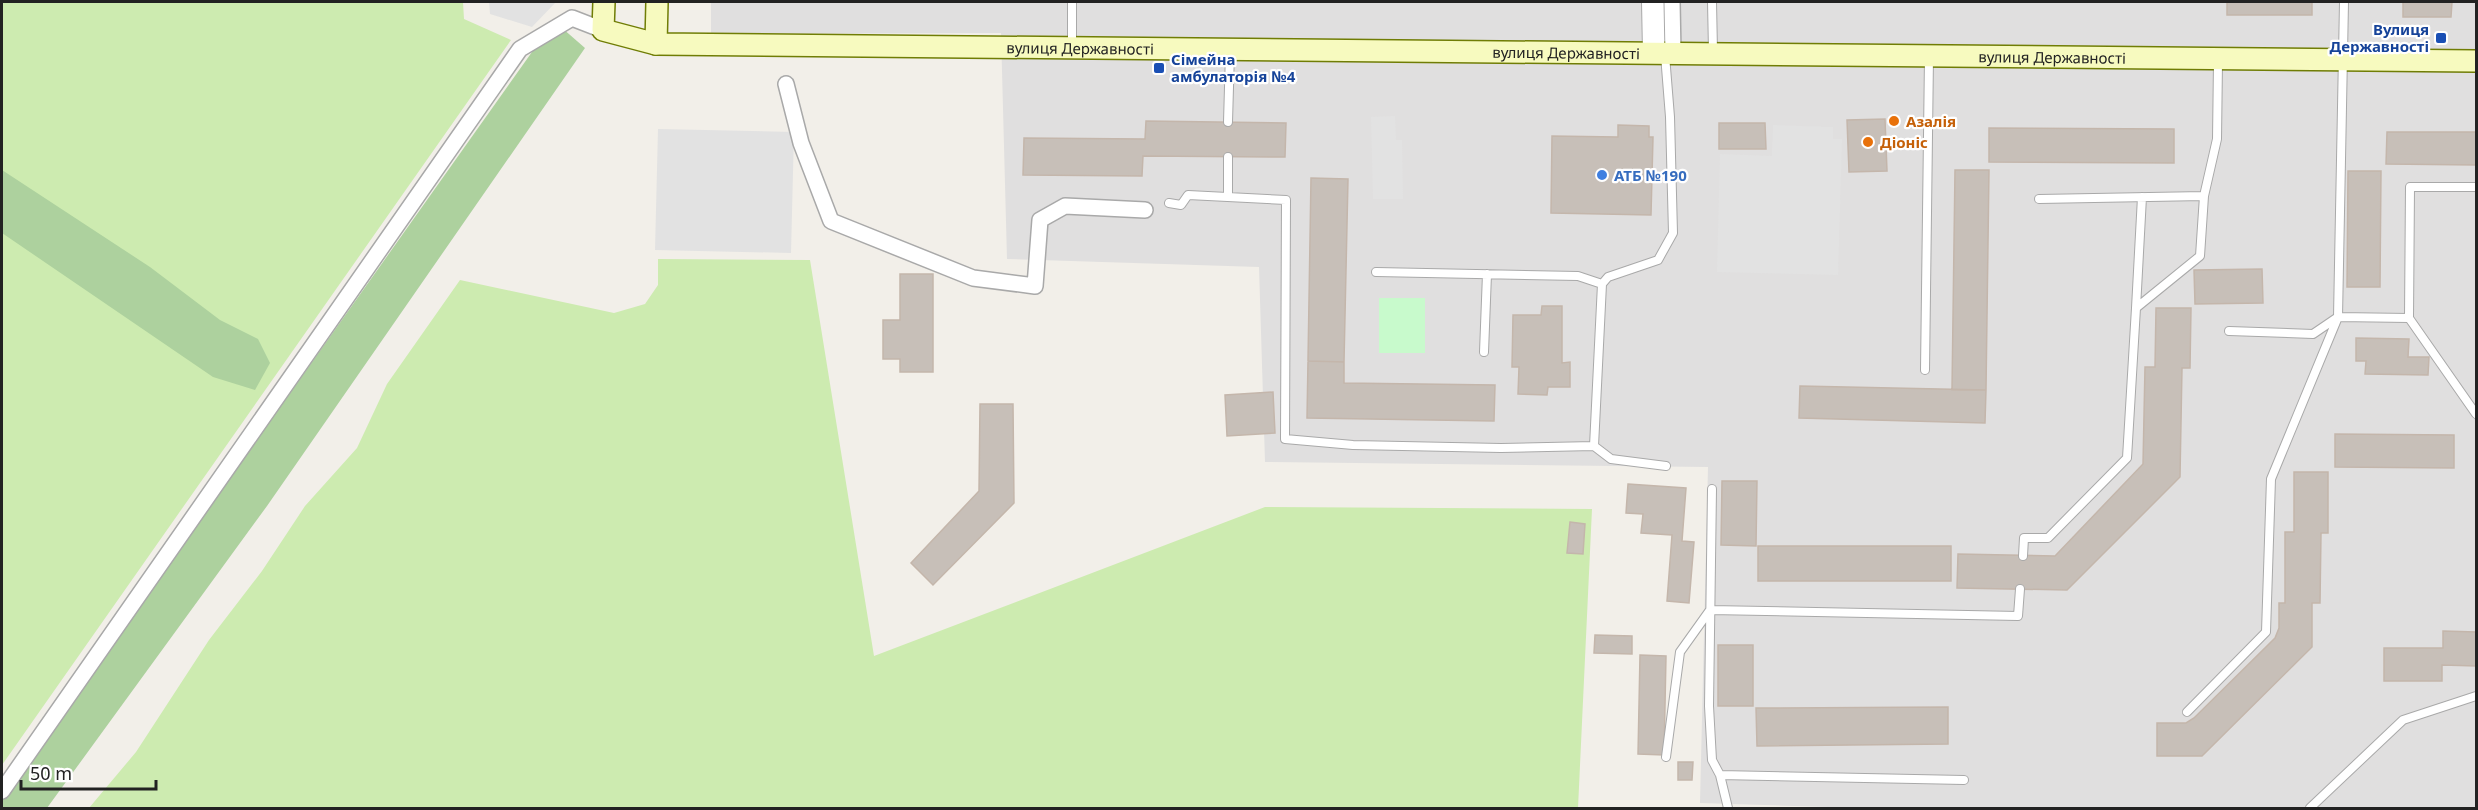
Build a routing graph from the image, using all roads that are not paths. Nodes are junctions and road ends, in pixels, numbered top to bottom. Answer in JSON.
{"nodes":[{"id":1,"x":604,"y":2,"type":"edge"},
{"id":2,"x":657,"y":2,"type":"edge"},
{"id":3,"x":1071,"y":2,"type":"edge"},
{"id":4,"x":1646,"y":2,"type":"edge"},
{"id":5,"x":1656,"y":2,"type":"edge"},
{"id":6,"x":1672,"y":2,"type":"edge"},
{"id":7,"x":1712,"y":2,"type":"edge"},
{"id":8,"x":2344,"y":2,"type":"edge"},
{"id":9,"x":603,"y":30,"type":"junction"},
{"id":10,"x":656,"y":44,"type":"junction"},
{"id":11,"x":1072,"y":48,"type":"junction"},
{"id":12,"x":1230,"y":49,"type":"junction"},
{"id":13,"x":1660,"y":54,"type":"junction"},
{"id":14,"x":1713,"y":54,"type":"junction"},
{"id":15,"x":1929,"y":56,"type":"junction"},
{"id":16,"x":2218,"y":59,"type":"junction"},
{"id":17,"x":2343,"y":60,"type":"junction"},
{"id":18,"x":2476,"y":61,"type":"edge"},
{"id":19,"x":786,"y":84,"type":"dead end"},
{"id":20,"x":1228,"y":122,"type":"dead end"},
{"id":21,"x":1228,"y":157,"type":"dead end"},
{"id":22,"x":2476,"y":187,"type":"edge"},
{"id":23,"x":2204,"y":196,"type":"junction"},
{"id":24,"x":1227,"y":197,"type":"junction"},
{"id":25,"x":2142,"y":197,"type":"junction"},
{"id":26,"x":2038,"y":199,"type":"dead end"},
{"id":27,"x":1169,"y":203,"type":"dead end"},
{"id":28,"x":1145,"y":210,"type":"dead end"},
{"id":29,"x":1376,"y":272,"type":"dead end"},
{"id":30,"x":1487,"y":274,"type":"junction"},
{"id":31,"x":1602,"y":284,"type":"junction"},
{"id":32,"x":2136,"y":308,"type":"junction"},
{"id":33,"x":2338,"y":317,"type":"junction"},
{"id":34,"x":2409,"y":318,"type":"junction"},
{"id":35,"x":2229,"y":331,"type":"dead end"},
{"id":36,"x":1484,"y":352,"type":"dead end"},
{"id":37,"x":1924,"y":370,"type":"dead end"},
{"id":38,"x":2476,"y":414,"type":"edge"},
{"id":39,"x":1594,"y":446,"type":"junction"},
{"id":40,"x":1666,"y":466,"type":"dead end"},
{"id":41,"x":1712,"y":489,"type":"dead end"},
{"id":42,"x":2023,"y":556,"type":"dead end"},
{"id":43,"x":2020,"y":589,"type":"dead end"},
{"id":44,"x":1710,"y":610,"type":"junction"},
{"id":45,"x":2476,"y":696,"type":"edge"},
{"id":46,"x":2187,"y":712,"type":"dead end"},
{"id":47,"x":1666,"y":756,"type":"dead end"},
{"id":48,"x":1720,"y":775,"type":"junction"},
{"id":49,"x":1964,"y":780,"type":"dead end"},
{"id":50,"x":2,"y":790,"type":"edge"},
{"id":51,"x":1728,"y":808,"type":"edge"},
{"id":52,"x":2310,"y":808,"type":"edge"}],
"edges":[{"from":1,"to":9,"type":"street"},
{"from":2,"to":10,"type":"street"},
{"from":3,"to":11,"type":"lane"},
{"from":4,"to":13,"type":"lane"},
{"from":5,"to":13,"type":"street"},
{"from":6,"to":13,"type":"street"},
{"from":7,"to":14,"type":"lane"},
{"from":8,"to":17,"type":"lane"},
{"from":9,"to":10,"type":"street","name":"вулиця Державності"},
{"from":9,"to":50,"type":"street"},
{"from":10,"to":11,"type":"street","name":"вулиця Державності"},
{"from":11,"to":12,"type":"street","name":"вулиця Державності"},
{"from":12,"to":13,"type":"street","name":"вулиця Державності"},
{"from":12,"to":20,"type":"lane"},
{"from":13,"to":14,"type":"street","name":"вулиця Державності"},
{"from":13,"to":31,"type":"lane"},
{"from":14,"to":15,"type":"street","name":"вулиця Державності"},
{"from":15,"to":16,"type":"street","name":"вулиця Державності"},
{"from":15,"to":37,"type":"lane"},
{"from":16,"to":17,"type":"street","name":"вулиця Державності"},
{"from":16,"to":23,"type":"lane"},
{"from":17,"to":18,"type":"street","name":"вулиця Державності"},
{"from":17,"to":33,"type":"lane"},
{"from":19,"to":28,"type":"street"},
{"from":21,"to":24,"type":"lane"},
{"from":22,"to":34,"type":"lane"},
{"from":23,"to":25,"type":"lane"},
{"from":23,"to":32,"type":"lane"},
{"from":24,"to":27,"type":"lane"},
{"from":24,"to":39,"type":"lane"},
{"from":25,"to":26,"type":"lane"},
{"from":25,"to":32,"type":"lane"},
{"from":29,"to":30,"type":"lane"},
{"from":30,"to":31,"type":"lane"},
{"from":30,"to":36,"type":"lane"},
{"from":31,"to":39,"type":"lane"},
{"from":32,"to":42,"type":"lane"},
{"from":33,"to":34,"type":"lane"},
{"from":33,"to":35,"type":"lane"},
{"from":33,"to":46,"type":"lane"},
{"from":34,"to":38,"type":"lane"},
{"from":39,"to":40,"type":"lane"},
{"from":41,"to":44,"type":"lane"},
{"from":43,"to":44,"type":"lane"},
{"from":44,"to":47,"type":"lane"},
{"from":44,"to":48,"type":"lane"},
{"from":45,"to":52,"type":"lane"},
{"from":48,"to":49,"type":"lane"},
{"from":48,"to":51,"type":"lane"}]}
